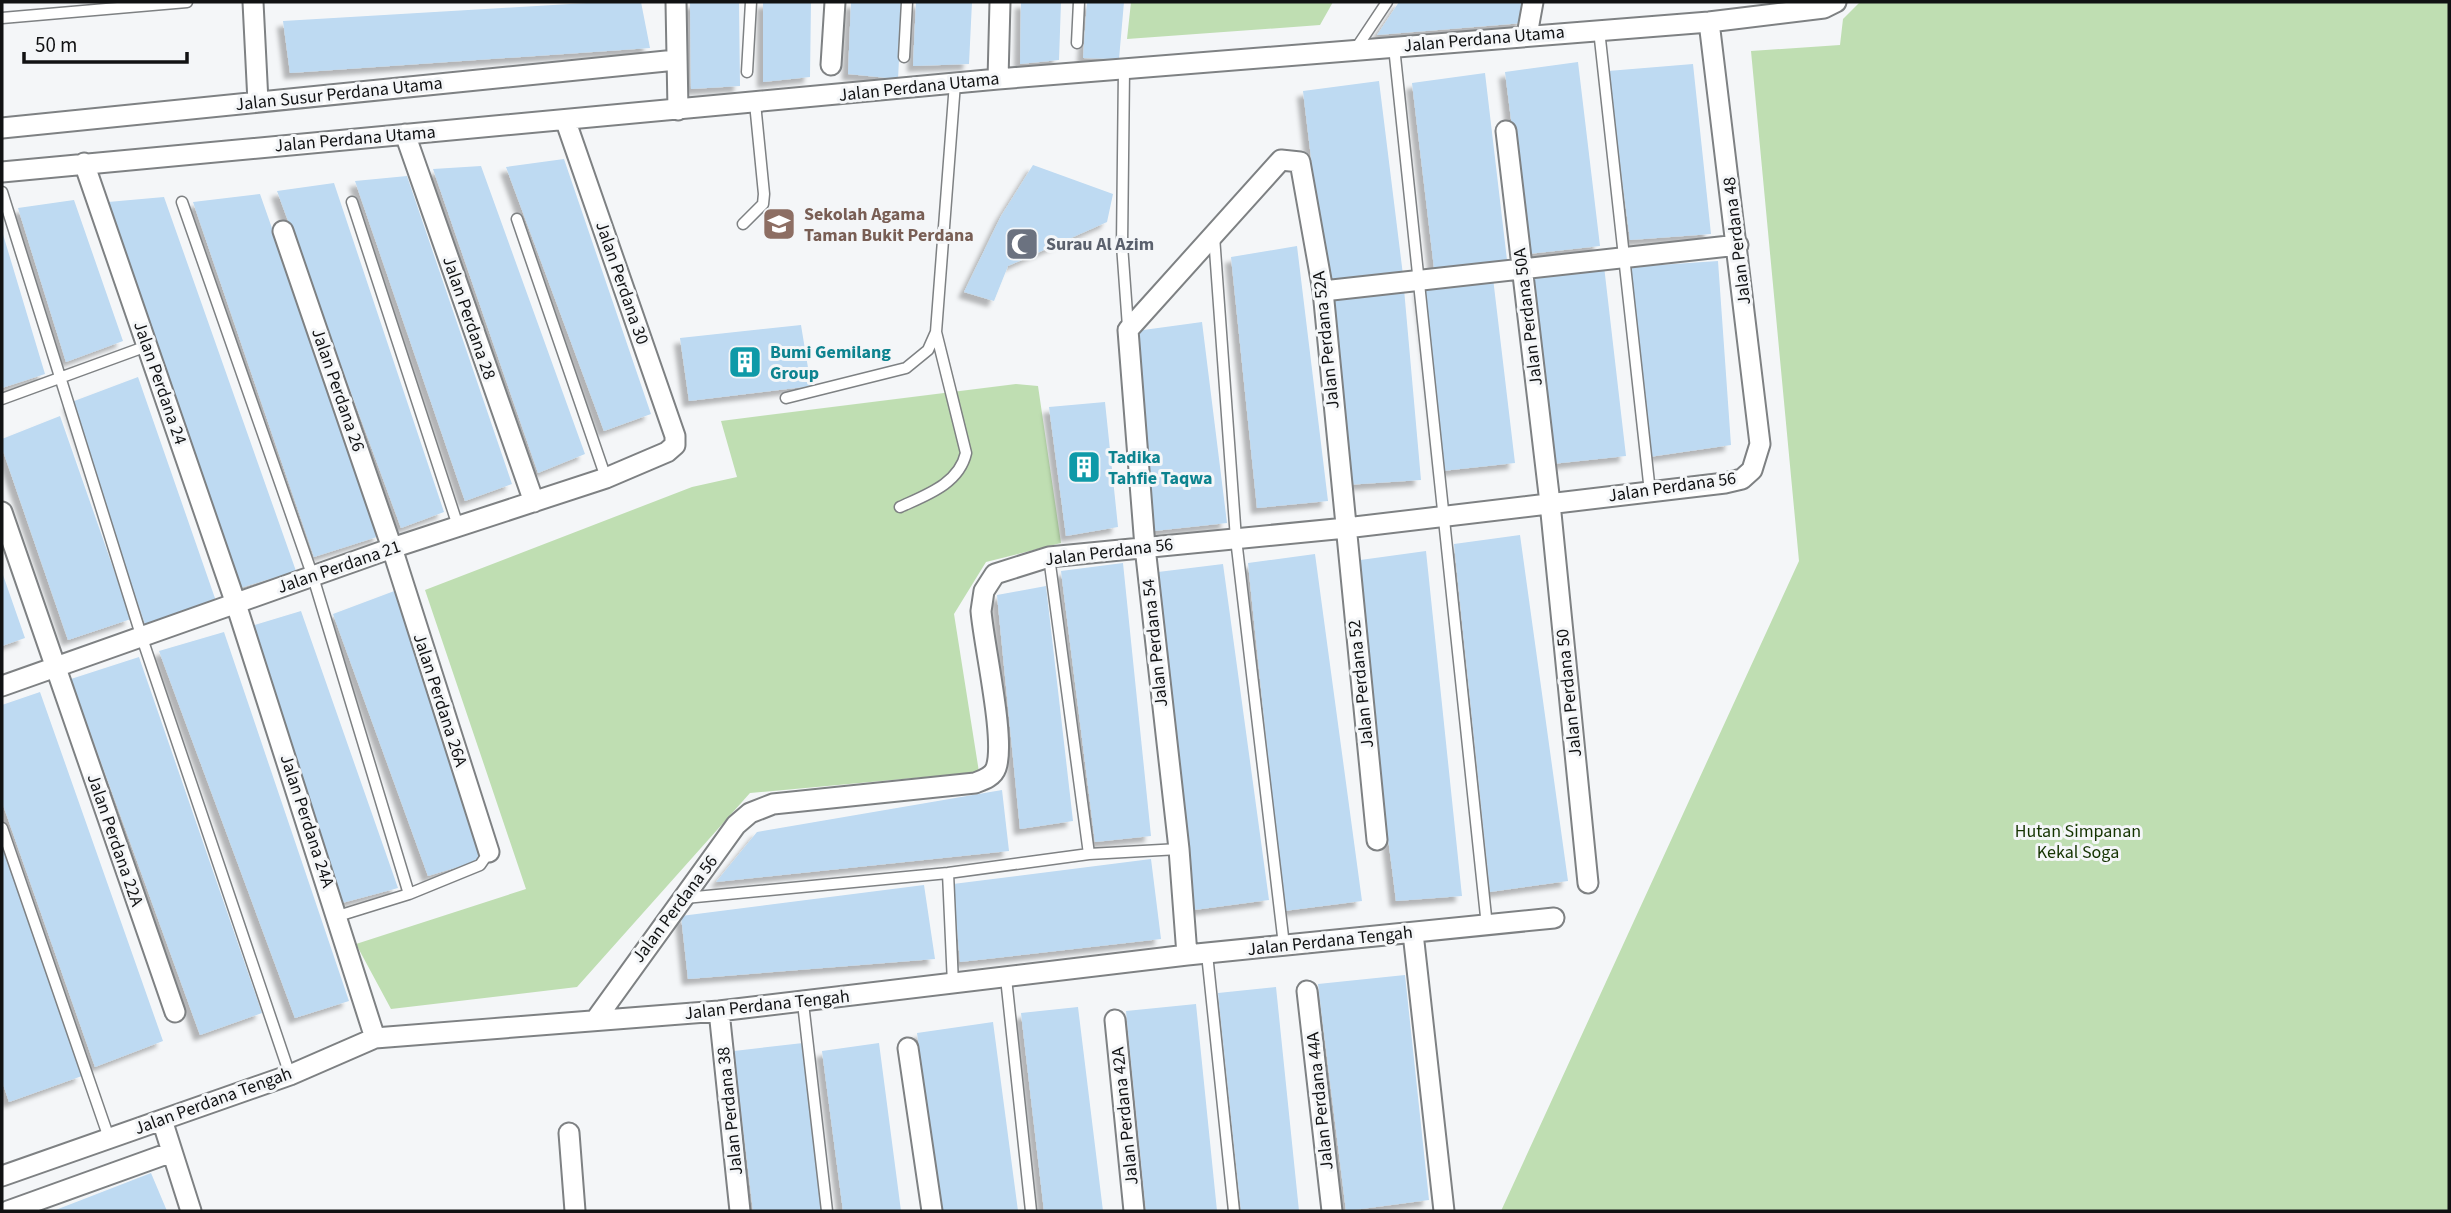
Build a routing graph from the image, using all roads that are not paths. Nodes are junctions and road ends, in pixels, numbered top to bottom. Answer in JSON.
{"nodes":[{"id":1,"x":187,"y":2,"type":"edge"},
{"id":2,"x":253,"y":2,"type":"edge"},
{"id":3,"x":676,"y":2,"type":"edge"},
{"id":4,"x":751,"y":2,"type":"edge"},
{"id":5,"x":835,"y":2,"type":"edge"},
{"id":6,"x":906,"y":2,"type":"edge"},
{"id":7,"x":1000,"y":2,"type":"edge"},
{"id":8,"x":1079,"y":2,"type":"edge"},
{"id":9,"x":1387,"y":2,"type":"edge"},
{"id":10,"x":1533,"y":2,"type":"edge"},
{"id":11,"x":1836,"y":2,"type":"edge"},
{"id":12,"x":2,"y":18,"type":"edge"},
{"id":13,"x":1709,"y":22,"type":"junction"},
{"id":14,"x":1599,"y":30,"type":"junction"},
{"id":15,"x":1527,"y":35,"type":"junction"},
{"id":16,"x":1077,"y":43,"type":"dead end"},
{"id":17,"x":1394,"y":46,"type":"junction"},
{"id":18,"x":1355,"y":50,"type":"junction"},
{"id":19,"x":904,"y":57,"type":"dead end"},
{"id":20,"x":676,"y":60,"type":"junction"},
{"id":21,"x":831,"y":65,"type":"dead end"},
{"id":22,"x":1124,"y":69,"type":"junction"},
{"id":23,"x":747,"y":72,"type":"dead end"},
{"id":24,"x":998,"y":79,"type":"junction"},
{"id":25,"x":955,"y":83,"type":"junction"},
{"id":26,"x":258,"y":102,"type":"junction"},
{"id":27,"x":755,"y":103,"type":"junction"},
{"id":28,"x":678,"y":110,"type":"junction"},
{"id":29,"x":566,"y":122,"type":"junction"},
{"id":30,"x":2,"y":128,"type":"edge"},
{"id":31,"x":1506,"y":131,"type":"dead end"},
{"id":32,"x":405,"y":134,"type":"junction"},
{"id":33,"x":84,"y":163,"type":"junction"},
{"id":34,"x":2,"y":173,"type":"edge"},
{"id":35,"x":2,"y":192,"type":"edge"},
{"id":36,"x":182,"y":202,"type":"dead end"},
{"id":37,"x":352,"y":202,"type":"dead end"},
{"id":38,"x":517,"y":219,"type":"dead end"},
{"id":39,"x":743,"y":224,"type":"dead end"},
{"id":40,"x":283,"y":231,"type":"dead end"},
{"id":41,"x":1214,"y":232,"type":"junction"},
{"id":42,"x":1738,"y":245,"type":"junction"},
{"id":43,"x":1625,"y":256,"type":"junction"},
{"id":44,"x":1522,"y":268,"type":"junction"},
{"id":45,"x":1419,"y":279,"type":"junction"},
{"id":46,"x":1323,"y":291,"type":"junction"},
{"id":47,"x":1128,"y":330,"type":"junction"},
{"id":48,"x":936,"y":332,"type":"junction"},
{"id":49,"x":147,"y":346,"type":"junction"},
{"id":50,"x":59,"y":378,"type":"junction"},
{"id":51,"x":786,"y":398,"type":"dead end"},
{"id":52,"x":2,"y":399,"type":"edge"},
{"id":53,"x":674,"y":445,"type":"joint"},
{"id":54,"x":1757,"y":461,"type":"joint"},
{"id":55,"x":607,"y":478,"type":"junction"},
{"id":56,"x":1650,"y":492,"type":"junction"},
{"id":57,"x":534,"y":502,"type":"junction"},
{"id":58,"x":1550,"y":503,"type":"junction"},
{"id":59,"x":900,"y":507,"type":"dead end"},
{"id":60,"x":2,"y":512,"type":"edge"},
{"id":61,"x":1444,"y":517,"type":"junction"},
{"id":62,"x":458,"y":526,"type":"junction"},
{"id":63,"x":1346,"y":528,"type":"junction"},
{"id":64,"x":1236,"y":539,"type":"junction"},
{"id":65,"x":1144,"y":547,"type":"junction"},
{"id":66,"x":392,"y":548,"type":"junction"},
{"id":67,"x":1049,"y":557,"type":"junction"},
{"id":68,"x":313,"y":577,"type":"junction"},
{"id":69,"x":236,"y":604,"type":"junction"},
{"id":70,"x":142,"y":638,"type":"junction"},
{"id":71,"x":55,"y":667,"type":"junction"},
{"id":72,"x":2,"y":686,"type":"edge"},
{"id":73,"x":2,"y":828,"type":"edge"},
{"id":74,"x":1377,"y":840,"type":"dead end"},
{"id":75,"x":1179,"y":849,"type":"junction"},
{"id":76,"x":489,"y":852,"type":"joint"},
{"id":77,"x":1089,"y":854,"type":"junction"},
{"id":78,"x":948,"y":873,"type":"junction"},
{"id":79,"x":1588,"y":883,"type":"dead end"},
{"id":80,"x":409,"y":894,"type":"junction"},
{"id":81,"x":685,"y":898,"type":"junction"},
{"id":82,"x":338,"y":916,"type":"junction"},
{"id":83,"x":1554,"y":918,"type":"dead end"},
{"id":84,"x":1487,"y":926,"type":"junction"},
{"id":85,"x":1413,"y":933,"type":"junction"},
{"id":86,"x":1284,"y":946,"type":"junction"},
{"id":87,"x":1207,"y":954,"type":"junction"},
{"id":88,"x":1187,"y":955,"type":"junction"},
{"id":89,"x":1006,"y":978,"type":"junction"},
{"id":90,"x":953,"y":984,"type":"junction"},
{"id":91,"x":1307,"y":991,"type":"dead end"},
{"id":92,"x":803,"y":1003,"type":"junction"},
{"id":93,"x":719,"y":1011,"type":"junction"},
{"id":94,"x":175,"y":1012,"type":"dead end"},
{"id":95,"x":596,"y":1019,"type":"junction"},
{"id":96,"x":1115,"y":1020,"type":"dead end"},
{"id":97,"x":375,"y":1038,"type":"junction"},
{"id":98,"x":908,"y":1048,"type":"dead end"},
{"id":99,"x":290,"y":1074,"type":"junction"},
{"id":100,"x":162,"y":1121,"type":"junction"},
{"id":101,"x":569,"y":1133,"type":"dead end"},
{"id":102,"x":109,"y":1138,"type":"junction"},
{"id":103,"x":172,"y":1152,"type":"junction"},
{"id":104,"x":2,"y":1176,"type":"edge"},
{"id":105,"x":8,"y":1211,"type":"edge"},
{"id":106,"x":191,"y":1211,"type":"edge"},
{"id":107,"x":575,"y":1211,"type":"edge"},
{"id":108,"x":740,"y":1211,"type":"edge"},
{"id":109,"x":827,"y":1211,"type":"edge"},
{"id":110,"x":932,"y":1211,"type":"edge"},
{"id":111,"x":1031,"y":1211,"type":"edge"},
{"id":112,"x":1134,"y":1211,"type":"edge"},
{"id":113,"x":1234,"y":1211,"type":"edge"},
{"id":114,"x":1332,"y":1211,"type":"edge"},
{"id":115,"x":1441,"y":1211,"type":"edge"}],
"edges":[{"from":1,"to":12,"type":"lane"},
{"from":2,"to":26,"type":"street"},
{"from":3,"to":20,"type":"street"},
{"from":4,"to":23,"type":"lane"},
{"from":5,"to":21,"type":"street"},
{"from":6,"to":19,"type":"lane"},
{"from":7,"to":24,"type":"street"},
{"from":8,"to":16,"type":"lane"},
{"from":9,"to":18,"type":"lane"},
{"from":10,"to":15,"type":"street"},
{"from":11,"to":13,"type":"street","name":"Jalan Perdana Utama"},
{"from":13,"to":14,"type":"street","name":"Jalan Perdana Utama"},
{"from":13,"to":42,"type":"street","name":"Jalan Perdana 48"},
{"from":14,"to":15,"type":"street","name":"Jalan Perdana Utama"},
{"from":14,"to":43,"type":"lane"},
{"from":15,"to":17,"type":"street","name":"Jalan Perdana Utama"},
{"from":17,"to":18,"type":"street","name":"Jalan Perdana Utama"},
{"from":17,"to":45,"type":"lane"},
{"from":18,"to":22,"type":"street","name":"Jalan Perdana Utama"},
{"from":20,"to":26,"type":"street","name":"Jalan Susur Perdana Utama"},
{"from":20,"to":28,"type":"street"},
{"from":22,"to":24,"type":"street","name":"Jalan Perdana Utama"},
{"from":22,"to":47,"type":"lane"},
{"from":24,"to":25,"type":"street","name":"Jalan Perdana Utama"},
{"from":25,"to":27,"type":"street","name":"Jalan Perdana Utama"},
{"from":25,"to":48,"type":"lane"},
{"from":26,"to":30,"type":"street","name":"Jalan Susur Perdana Utama"},
{"from":27,"to":28,"type":"street","name":"Jalan Perdana Utama"},
{"from":27,"to":39,"type":"lane"},
{"from":28,"to":29,"type":"street","name":"Jalan Perdana Utama"},
{"from":29,"to":32,"type":"street","name":"Jalan Perdana Utama"},
{"from":29,"to":53,"type":"street","name":"Jalan Perdana 30"},
{"from":31,"to":44,"type":"street","name":"Jalan Perdana 50A"},
{"from":32,"to":33,"type":"street","name":"Jalan Perdana Utama"},
{"from":32,"to":57,"type":"street","name":"Jalan Perdana 28"},
{"from":33,"to":34,"type":"street","name":"Jalan Perdana Utama"},
{"from":33,"to":49,"type":"street","name":"Jalan Perdana 24"},
{"from":35,"to":50,"type":"lane"},
{"from":36,"to":68,"type":"lane"},
{"from":37,"to":62,"type":"lane"},
{"from":38,"to":55,"type":"lane"},
{"from":40,"to":66,"type":"street","name":"Jalan Perdana 26"},
{"from":41,"to":46,"type":"street","name":"Jalan Perdana 52A"},
{"from":41,"to":47,"type":"street"},
{"from":41,"to":64,"type":"lane"},
{"from":42,"to":43,"type":"street"},
{"from":42,"to":54,"type":"street","name":"Jalan Perdana 48"},
{"from":43,"to":44,"type":"street"},
{"from":43,"to":56,"type":"lane"},
{"from":44,"to":45,"type":"street"},
{"from":44,"to":58,"type":"street","name":"Jalan Perdana 50A"},
{"from":45,"to":46,"type":"street"},
{"from":45,"to":61,"type":"lane"},
{"from":46,"to":63,"type":"street","name":"Jalan Perdana 52A"},
{"from":47,"to":65,"type":"street","name":"Jalan Perdana 54"},
{"from":48,"to":51,"type":"lane"},
{"from":48,"to":59,"type":"lane"},
{"from":49,"to":50,"type":"lane"},
{"from":49,"to":69,"type":"street","name":"Jalan Perdana 24"},
{"from":50,"to":52,"type":"lane"},
{"from":50,"to":70,"type":"lane"},
{"from":53,"to":55,"type":"street","name":"Jalan Perdana 21"},
{"from":54,"to":56,"type":"street","name":"Jalan Perdana 56"},
{"from":55,"to":57,"type":"street","name":"Jalan Perdana 21"},
{"from":56,"to":58,"type":"street","name":"Jalan Perdana 56"},
{"from":57,"to":62,"type":"street","name":"Jalan Perdana 21"},
{"from":58,"to":61,"type":"street","name":"Jalan Perdana 56"},
{"from":58,"to":79,"type":"street","name":"Jalan Perdana 50"},
{"from":60,"to":71,"type":"street","name":"Jalan Perdana 22A"},
{"from":61,"to":63,"type":"street","name":"Jalan Perdana 56"},
{"from":61,"to":84,"type":"lane"},
{"from":62,"to":66,"type":"street","name":"Jalan Perdana 21"},
{"from":63,"to":64,"type":"street","name":"Jalan Perdana 56"},
{"from":63,"to":74,"type":"street","name":"Jalan Perdana 52"},
{"from":64,"to":65,"type":"street","name":"Jalan Perdana 56"},
{"from":64,"to":86,"type":"lane"},
{"from":65,"to":67,"type":"street","name":"Jalan Perdana 56"},
{"from":65,"to":75,"type":"street","name":"Jalan Perdana 54"},
{"from":66,"to":68,"type":"street","name":"Jalan Perdana 21"},
{"from":66,"to":76,"type":"street","name":"Jalan Perdana 26A"},
{"from":67,"to":77,"type":"lane"},
{"from":67,"to":81,"type":"street","name":"Jalan Perdana 56"},
{"from":68,"to":69,"type":"street","name":"Jalan Perdana 21"},
{"from":68,"to":80,"type":"lane"},
{"from":69,"to":70,"type":"street","name":"Jalan Perdana 21"},
{"from":69,"to":82,"type":"street","name":"Jalan Perdana 24A"},
{"from":70,"to":71,"type":"street","name":"Jalan Perdana 21"},
{"from":70,"to":99,"type":"lane"},
{"from":71,"to":72,"type":"street","name":"Jalan Perdana 21"},
{"from":71,"to":94,"type":"street","name":"Jalan Perdana 22A"},
{"from":73,"to":102,"type":"lane"},
{"from":75,"to":77,"type":"lane"},
{"from":75,"to":88,"type":"street","name":"Jalan Perdana 54"},
{"from":76,"to":80,"type":"lane"},
{"from":77,"to":78,"type":"lane"},
{"from":78,"to":81,"type":"lane"},
{"from":78,"to":90,"type":"lane"},
{"from":80,"to":82,"type":"lane"},
{"from":81,"to":95,"type":"street","name":"Jalan Perdana 56"},
{"from":82,"to":97,"type":"street","name":"Jalan Perdana 24A"},
{"from":83,"to":84,"type":"street","name":"Jalan Perdana Tengah"},
{"from":84,"to":85,"type":"street","name":"Jalan Perdana Tengah"},
{"from":85,"to":86,"type":"street","name":"Jalan Perdana Tengah"},
{"from":85,"to":115,"type":"street"},
{"from":86,"to":87,"type":"street","name":"Jalan Perdana Tengah"},
{"from":87,"to":88,"type":"street","name":"Jalan Perdana Tengah"},
{"from":87,"to":113,"type":"lane"},
{"from":88,"to":89,"type":"street","name":"Jalan Perdana Tengah"},
{"from":89,"to":90,"type":"street","name":"Jalan Perdana Tengah"},
{"from":89,"to":111,"type":"lane"},
{"from":90,"to":92,"type":"street","name":"Jalan Perdana Tengah"},
{"from":91,"to":114,"type":"street","name":"Jalan Perdana 44A"},
{"from":92,"to":93,"type":"street","name":"Jalan Perdana Tengah"},
{"from":92,"to":109,"type":"lane"},
{"from":93,"to":95,"type":"street","name":"Jalan Perdana Tengah"},
{"from":93,"to":108,"type":"street","name":"Jalan Perdana 38"},
{"from":95,"to":97,"type":"street","name":"Jalan Perdana Tengah"},
{"from":96,"to":112,"type":"street","name":"Jalan Perdana 42A"},
{"from":97,"to":99,"type":"street","name":"Jalan Perdana Tengah"},
{"from":98,"to":110,"type":"street"},
{"from":99,"to":100,"type":"street","name":"Jalan Perdana Tengah"},
{"from":100,"to":102,"type":"street","name":"Jalan Perdana Tengah"},
{"from":100,"to":103,"type":"street"},
{"from":101,"to":107,"type":"street"},
{"from":102,"to":104,"type":"street","name":"Jalan Perdana Tengah"},
{"from":103,"to":105,"type":"street"},
{"from":103,"to":106,"type":"street"}]}
